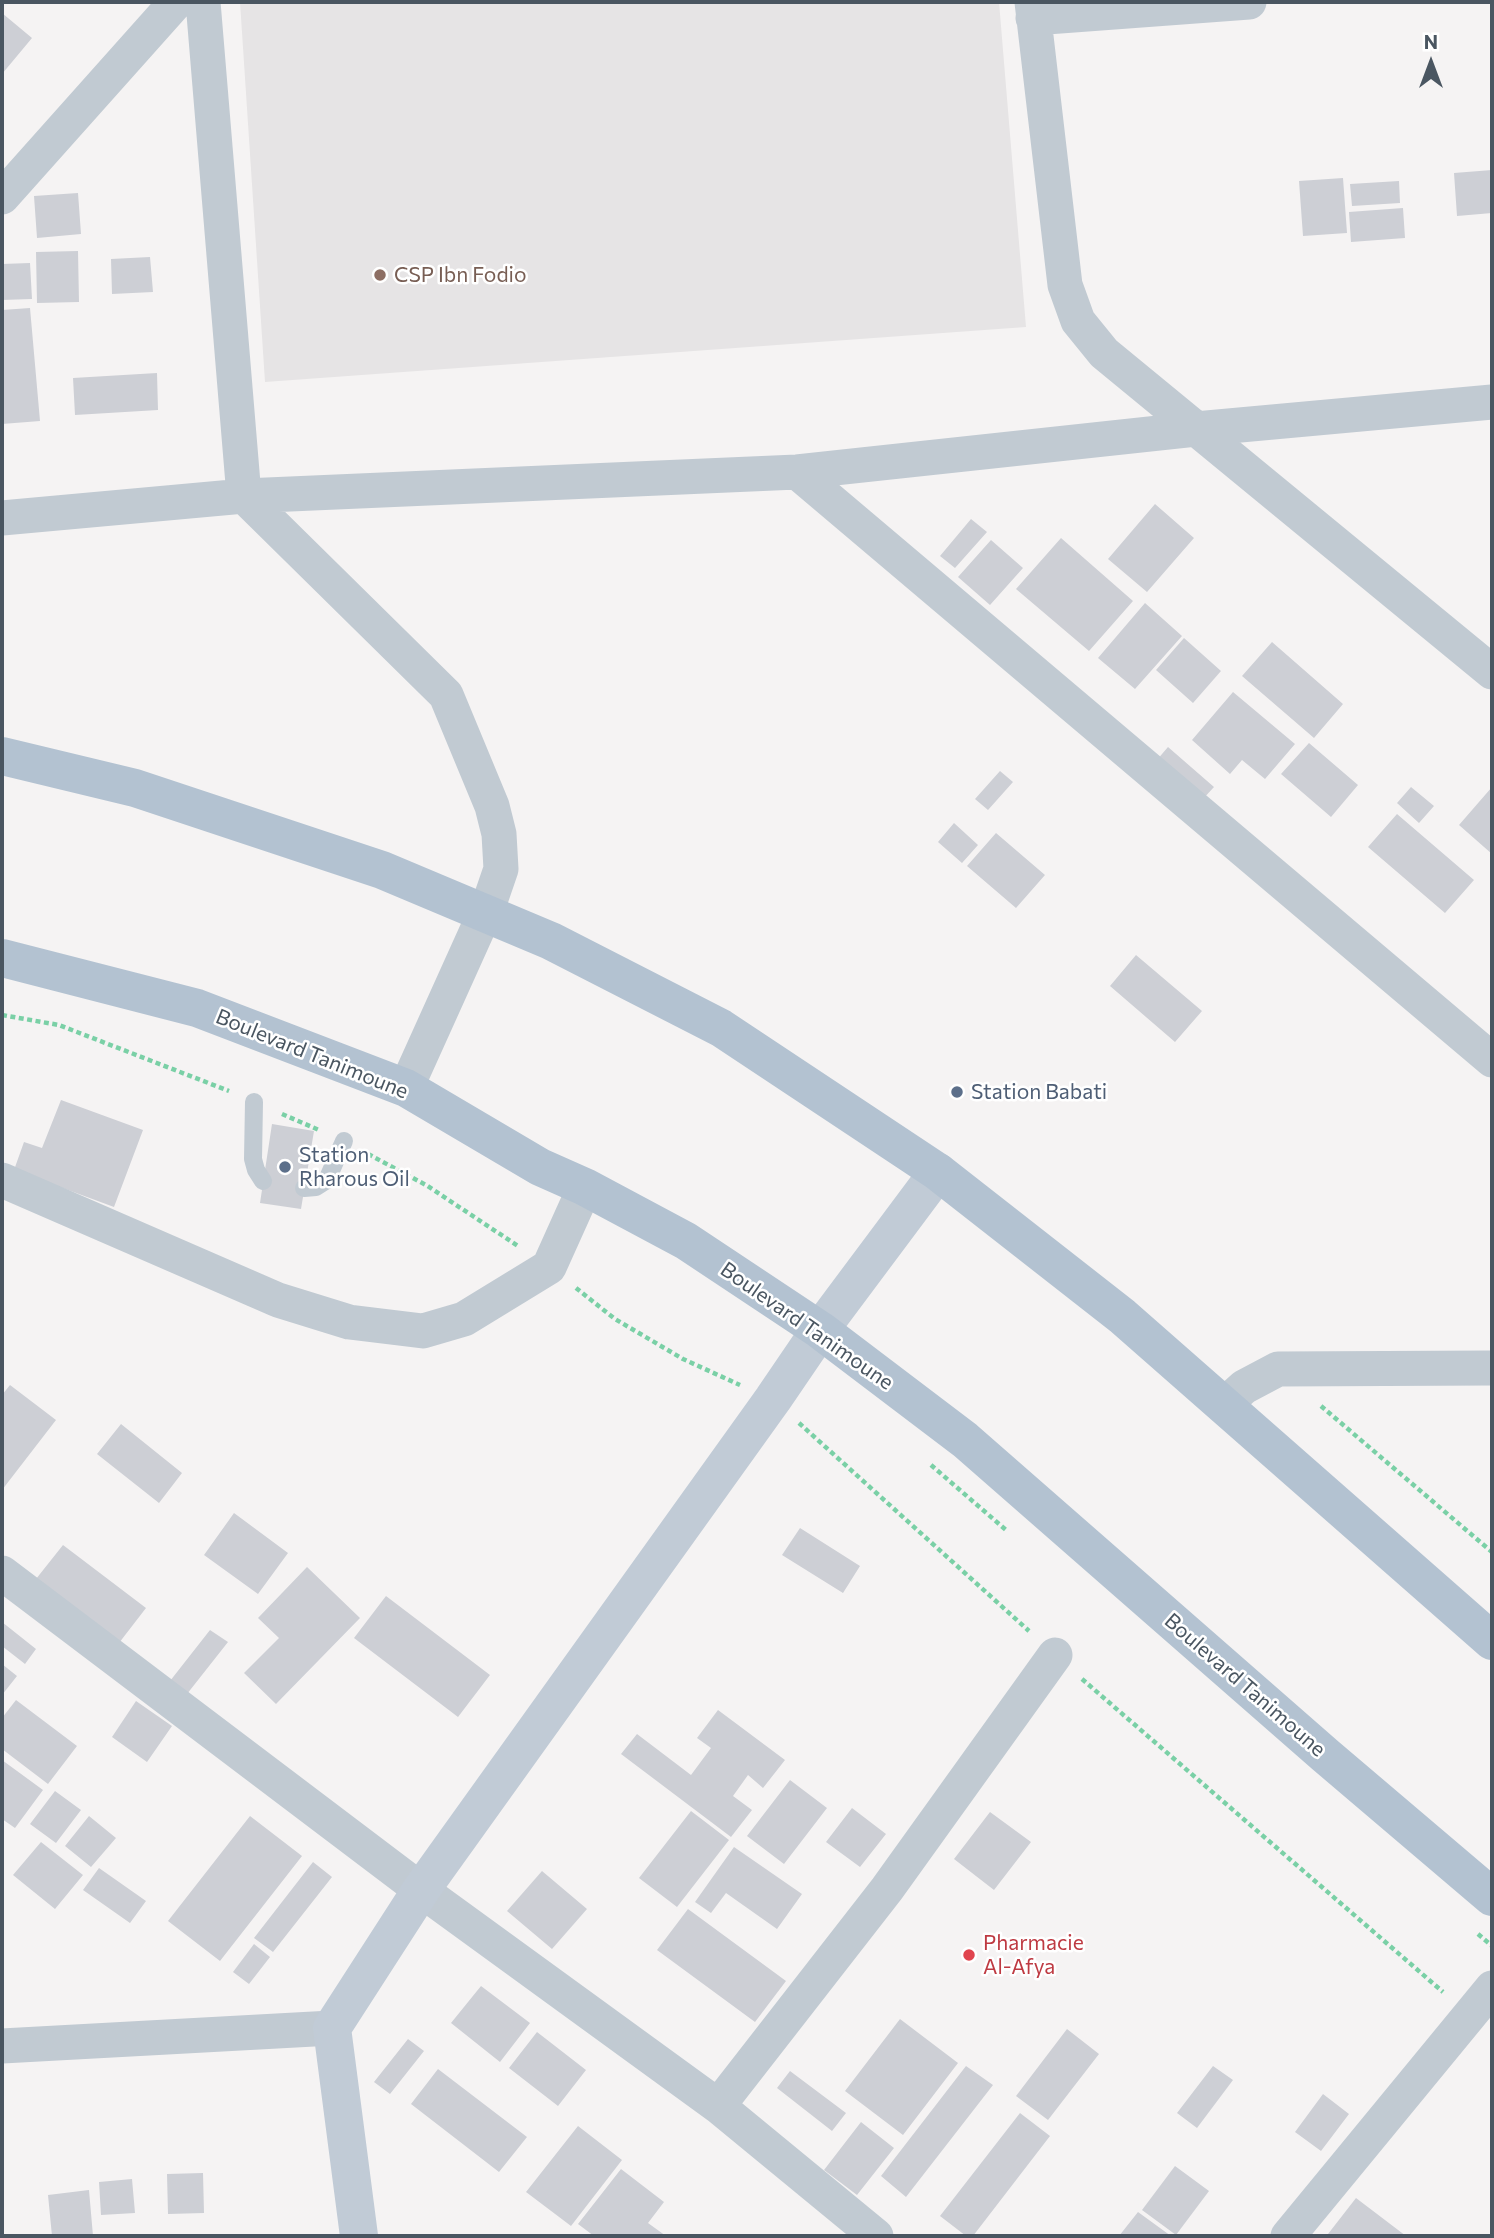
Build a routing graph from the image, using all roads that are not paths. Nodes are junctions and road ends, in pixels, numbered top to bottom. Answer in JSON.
{"nodes":[{"id":1,"x":176,"y":2,"type":"edge"},
{"id":2,"x":202,"y":2,"type":"edge"},
{"id":3,"x":1250,"y":2,"type":"edge"},
{"id":4,"x":1032,"y":10,"type":"edge"},
{"id":5,"x":2,"y":197,"type":"edge"},
{"id":6,"x":1492,"y":402,"type":"edge"},
{"id":7,"x":1196,"y":429,"type":"junction"},
{"id":8,"x":797,"y":472,"type":"junction"},
{"id":9,"x":244,"y":496,"type":"junction"},
{"id":10,"x":2,"y":518,"type":"edge"},
{"id":11,"x":1492,"y":672,"type":"edge"},
{"id":12,"x":2,"y":756,"type":"edge"},
{"id":13,"x":485,"y":915,"type":"junction"},
{"id":14,"x":2,"y":958,"type":"edge"},
{"id":15,"x":1492,"y":1060,"type":"edge"},
{"id":16,"x":406,"y":1088,"type":"junction"},
{"id":17,"x":254,"y":1102,"type":"road end"},
{"id":18,"x":344,"y":1141,"type":"road end"},
{"id":19,"x":938,"y":1172,"type":"junction"},
{"id":20,"x":2,"y":1180,"type":"edge"},
{"id":21,"x":263,"y":1181,"type":"dead end"},
{"id":22,"x":585,"y":1187,"type":"junction"},
{"id":23,"x":304,"y":1188,"type":"dead end"},
{"id":24,"x":820,"y":1330,"type":"junction"},
{"id":25,"x":1492,"y":1368,"type":"edge"},
{"id":26,"x":1223,"y":1406,"type":"junction"},
{"id":27,"x":2,"y":1573,"type":"edge"},
{"id":28,"x":1492,"y":1641,"type":"edge"},
{"id":29,"x":1055,"y":1655,"type":"road end"},
{"id":30,"x":421,"y":1890,"type":"junction"},
{"id":31,"x":1492,"y":1897,"type":"edge"},
{"id":32,"x":1492,"y":1988,"type":"edge"},
{"id":33,"x":332,"y":2028,"type":"junction"},
{"id":34,"x":2,"y":2046,"type":"edge"},
{"id":35,"x":718,"y":2106,"type":"junction"},
{"id":36,"x":360,"y":2235,"type":"edge"},
{"id":37,"x":876,"y":2236,"type":"edge"},
{"id":38,"x":1288,"y":2236,"type":"edge"}],
"edges":[{"from":1,"to":5,"type":"street"},
{"from":2,"to":9,"type":"street"},
{"from":3,"to":4,"type":"street"},
{"from":4,"to":7,"type":"street"},
{"from":6,"to":7,"type":"street"},
{"from":7,"to":8,"type":"street"},
{"from":7,"to":11,"type":"street"},
{"from":8,"to":9,"type":"street"},
{"from":8,"to":15,"type":"street"},
{"from":9,"to":10,"type":"street"},
{"from":9,"to":13,"type":"street"},
{"from":12,"to":13,"type":"main road"},
{"from":13,"to":16,"type":"street"},
{"from":13,"to":19,"type":"main road"},
{"from":14,"to":16,"type":"main road","name":"Boulevard Tanimoune"},
{"from":16,"to":22,"type":"main road","name":"Boulevard Tanimoune"},
{"from":17,"to":21,"type":"lane"},
{"from":18,"to":23,"type":"lane"},
{"from":19,"to":24,"type":"street"},
{"from":19,"to":26,"type":"main road"},
{"from":20,"to":22,"type":"street"},
{"from":22,"to":24,"type":"main road","name":"Boulevard Tanimoune"},
{"from":24,"to":30,"type":"street"},
{"from":24,"to":31,"type":"main road","name":"Boulevard Tanimoune"},
{"from":25,"to":26,"type":"street"},
{"from":26,"to":28,"type":"main road"},
{"from":27,"to":30,"type":"street"},
{"from":29,"to":35,"type":"street"},
{"from":30,"to":33,"type":"street"},
{"from":30,"to":35,"type":"street"},
{"from":32,"to":38,"type":"street"},
{"from":33,"to":34,"type":"street"},
{"from":33,"to":36,"type":"street"},
{"from":35,"to":37,"type":"street"}]}
